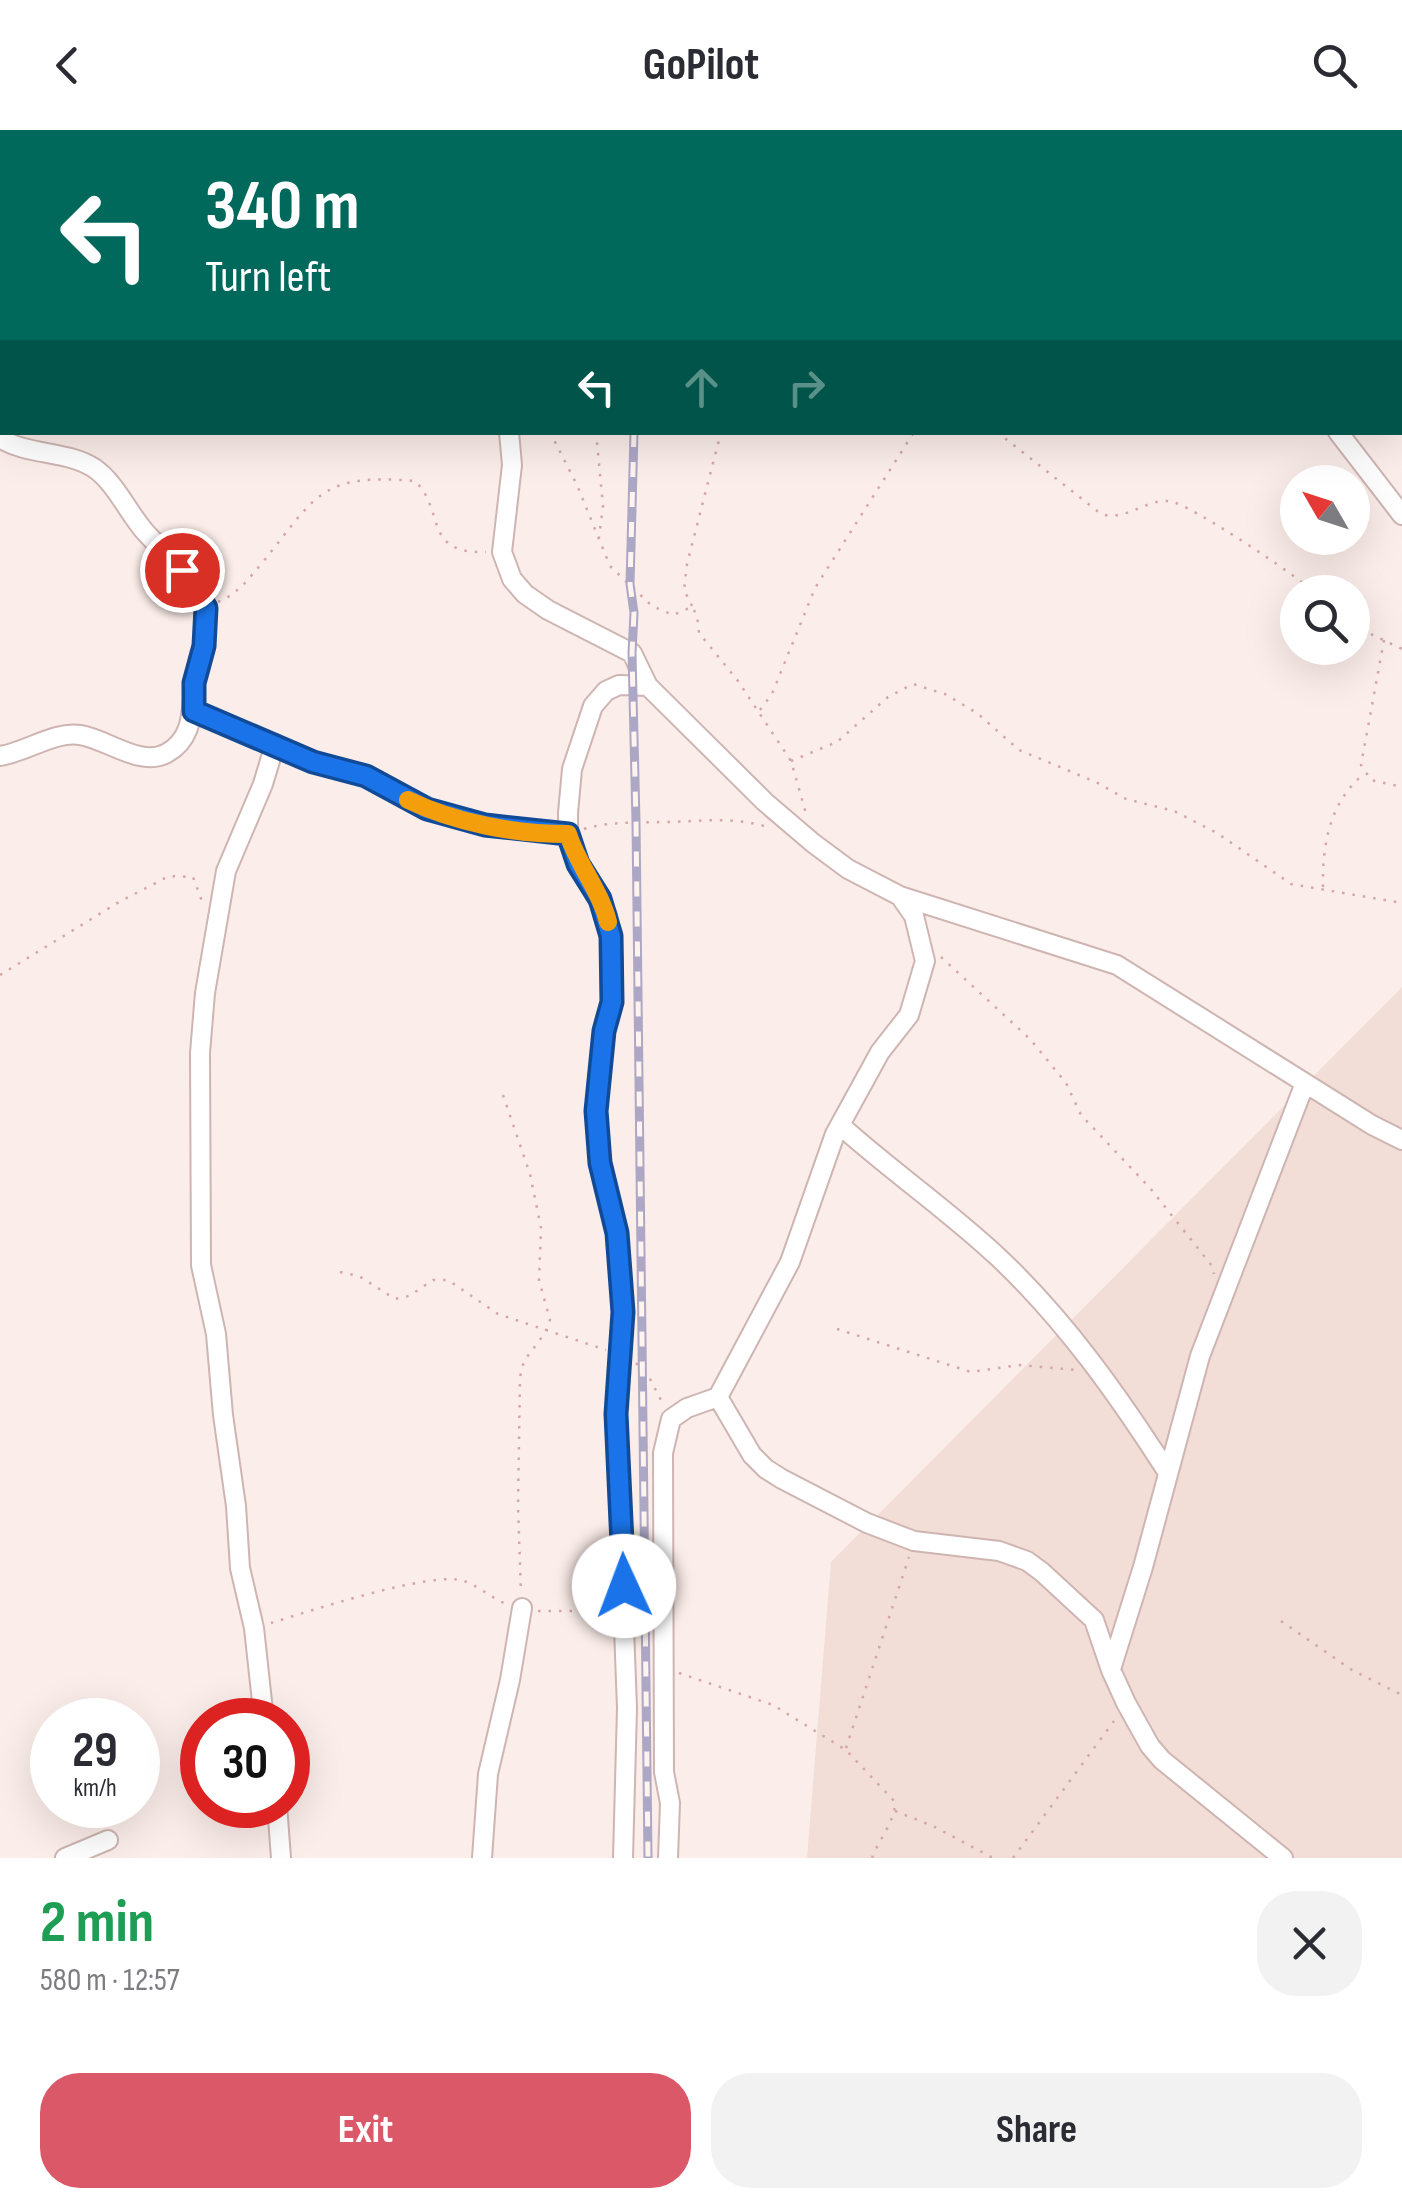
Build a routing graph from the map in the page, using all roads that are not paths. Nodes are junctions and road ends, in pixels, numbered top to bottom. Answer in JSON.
{"nodes":[{"id":1,"x":509,"y":435,"type":"edge"},
{"id":2,"x":1340,"y":435,"type":"edge"},
{"id":3,"x":0,"y":438,"type":"edge"},
{"id":4,"x":1402,"y":516,"type":"edge"},
{"id":5,"x":648,"y":686,"type":"junction"},
{"id":6,"x":194,"y":711,"type":"junction"},
{"id":7,"x":275,"y":744,"type":"junction"},
{"id":8,"x":0,"y":756,"type":"edge"},
{"id":9,"x":568,"y":834,"type":"junction"},
{"id":10,"x":900,"y":896,"type":"junction"},
{"id":11,"x":1305,"y":1083,"type":"junction"},
{"id":12,"x":840,"y":1124,"type":"junction"},
{"id":13,"x":1402,"y":1140,"type":"edge"},
{"id":14,"x":718,"y":1397,"type":"junction"},
{"id":15,"x":1168,"y":1472,"type":"junction"},
{"id":16,"x":522,"y":1608,"type":"road end"},
{"id":17,"x":1110,"y":1670,"type":"junction"},
{"id":18,"x":262,"y":1698,"type":"edge"},
{"id":19,"x":279,"y":1828,"type":"edge"},
{"id":20,"x":108,"y":1840,"type":"dead end"},
{"id":21,"x":65,"y":1858,"type":"edge"},
{"id":22,"x":281,"y":1858,"type":"edge"},
{"id":23,"x":482,"y":1858,"type":"edge"},
{"id":24,"x":623,"y":1858,"type":"edge"},
{"id":25,"x":668,"y":1858,"type":"edge"},
{"id":26,"x":1283,"y":1858,"type":"edge"}],
"edges":[{"from":1,"to":5,"type":"street"},
{"from":2,"to":4,"type":"street"},
{"from":3,"to":6,"type":"street"},
{"from":5,"to":9,"type":"street"},
{"from":5,"to":10,"type":"street"},
{"from":6,"to":7,"type":"street"},
{"from":6,"to":8,"type":"street"},
{"from":7,"to":9,"type":"street"},
{"from":7,"to":18,"type":"street"},
{"from":9,"to":24,"type":"street"},
{"from":10,"to":11,"type":"street"},
{"from":10,"to":12,"type":"street"},
{"from":11,"to":13,"type":"street"},
{"from":11,"to":15,"type":"street"},
{"from":12,"to":14,"type":"street"},
{"from":12,"to":15,"type":"street"},
{"from":14,"to":17,"type":"street"},
{"from":14,"to":25,"type":"street"},
{"from":15,"to":17,"type":"street"},
{"from":16,"to":23,"type":"street"},
{"from":17,"to":26,"type":"street"},
{"from":19,"to":22,"type":"street"},
{"from":20,"to":21,"type":"street"}]}
